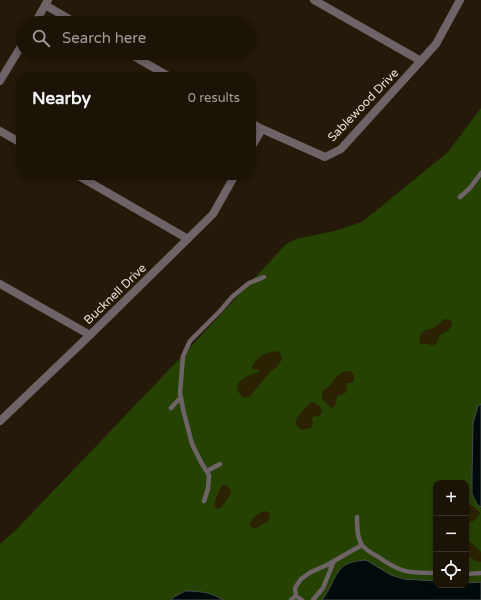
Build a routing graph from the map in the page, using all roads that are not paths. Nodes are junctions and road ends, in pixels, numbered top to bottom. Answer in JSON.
{"nodes":[{"id":1,"x":314,"y":0,"type":"edge"},
{"id":2,"x":460,"y":0,"type":"edge"},
{"id":3,"x":47,"y":3,"type":"edge"},
{"id":4,"x":39,"y":16,"type":"edge"},
{"id":5,"x":66,"y":16,"type":"edge"},
{"id":6,"x":16,"y":55,"type":"edge"},
{"id":7,"x":140,"y":60,"type":"edge"},
{"id":8,"x":421,"y":61,"type":"junction"},
{"id":9,"x":161,"y":72,"type":"edge"},
{"id":10,"x":0,"y":82,"type":"edge"},
{"id":11,"x":256,"y":126,"type":"edge"},
{"id":12,"x":262,"y":129,"type":"junction"},
{"id":13,"x":0,"y":131,"type":"edge"},
{"id":14,"x":256,"y":139,"type":"edge"},
{"id":15,"x":16,"y":140,"type":"edge"},
{"id":16,"x":481,"y":173,"type":"edge"},
{"id":17,"x":86,"y":180,"type":"edge"},
{"id":18,"x":232,"y":180,"type":"edge"},
{"id":19,"x":460,"y":197,"type":"dead end"},
{"id":20,"x":188,"y":239,"type":"junction"},
{"id":21,"x":264,"y":277,"type":"dead end"},
{"id":22,"x":0,"y":284,"type":"edge"},
{"id":23,"x":90,"y":335,"type":"junction"},
{"id":24,"x":181,"y":397,"type":"junction"},
{"id":25,"x":171,"y":408,"type":"dead end"},
{"id":26,"x":0,"y":421,"type":"edge"},
{"id":27,"x":220,"y":464,"type":"dead end"},
{"id":28,"x":207,"y":471,"type":"junction"},
{"id":29,"x":204,"y":501,"type":"dead end"},
{"id":30,"x":357,"y":517,"type":"dead end"},
{"id":31,"x":362,"y":545,"type":"junction"},
{"id":32,"x":334,"y":561,"type":"junction"},
{"id":33,"x":433,"y":573,"type":"edge"},
{"id":34,"x":469,"y":574,"type":"edge"},
{"id":35,"x":481,"y":574,"type":"edge"},
{"id":36,"x":296,"y":596,"type":"junction"},
{"id":37,"x":290,"y":600,"type":"edge"},
{"id":38,"x":302,"y":600,"type":"edge"},
{"id":39,"x":313,"y":600,"type":"edge"}],
"edges":[{"from":1,"to":8,"type":"street"},
{"from":2,"to":8,"type":"street","name":"Sablewood Drive"},
{"from":3,"to":4,"type":"street"},
{"from":3,"to":5,"type":"street"},
{"from":6,"to":10,"type":"street"},
{"from":7,"to":9,"type":"street"},
{"from":8,"to":12,"type":"street","name":"Sablewood Drive"},
{"from":11,"to":12,"type":"street","name":"Sablewood Drive"},
{"from":12,"to":14,"type":"street"},
{"from":13,"to":15,"type":"street"},
{"from":16,"to":19,"type":"lane"},
{"from":17,"to":20,"type":"street"},
{"from":18,"to":20,"type":"street","name":"Bucknell Drive"},
{"from":20,"to":23,"type":"street","name":"Bucknell Drive"},
{"from":21,"to":24,"type":"lane"},
{"from":22,"to":23,"type":"street"},
{"from":23,"to":26,"type":"street","name":"Bucknell Drive"},
{"from":24,"to":25,"type":"lane"},
{"from":24,"to":28,"type":"lane"},
{"from":27,"to":28,"type":"lane"},
{"from":28,"to":29,"type":"lane"},
{"from":30,"to":31,"type":"lane"},
{"from":31,"to":32,"type":"lane"},
{"from":31,"to":33,"type":"lane"},
{"from":32,"to":36,"type":"lane"},
{"from":32,"to":39,"type":"lane"},
{"from":34,"to":35,"type":"lane"},
{"from":36,"to":37,"type":"lane"},
{"from":36,"to":38,"type":"lane"}]}
